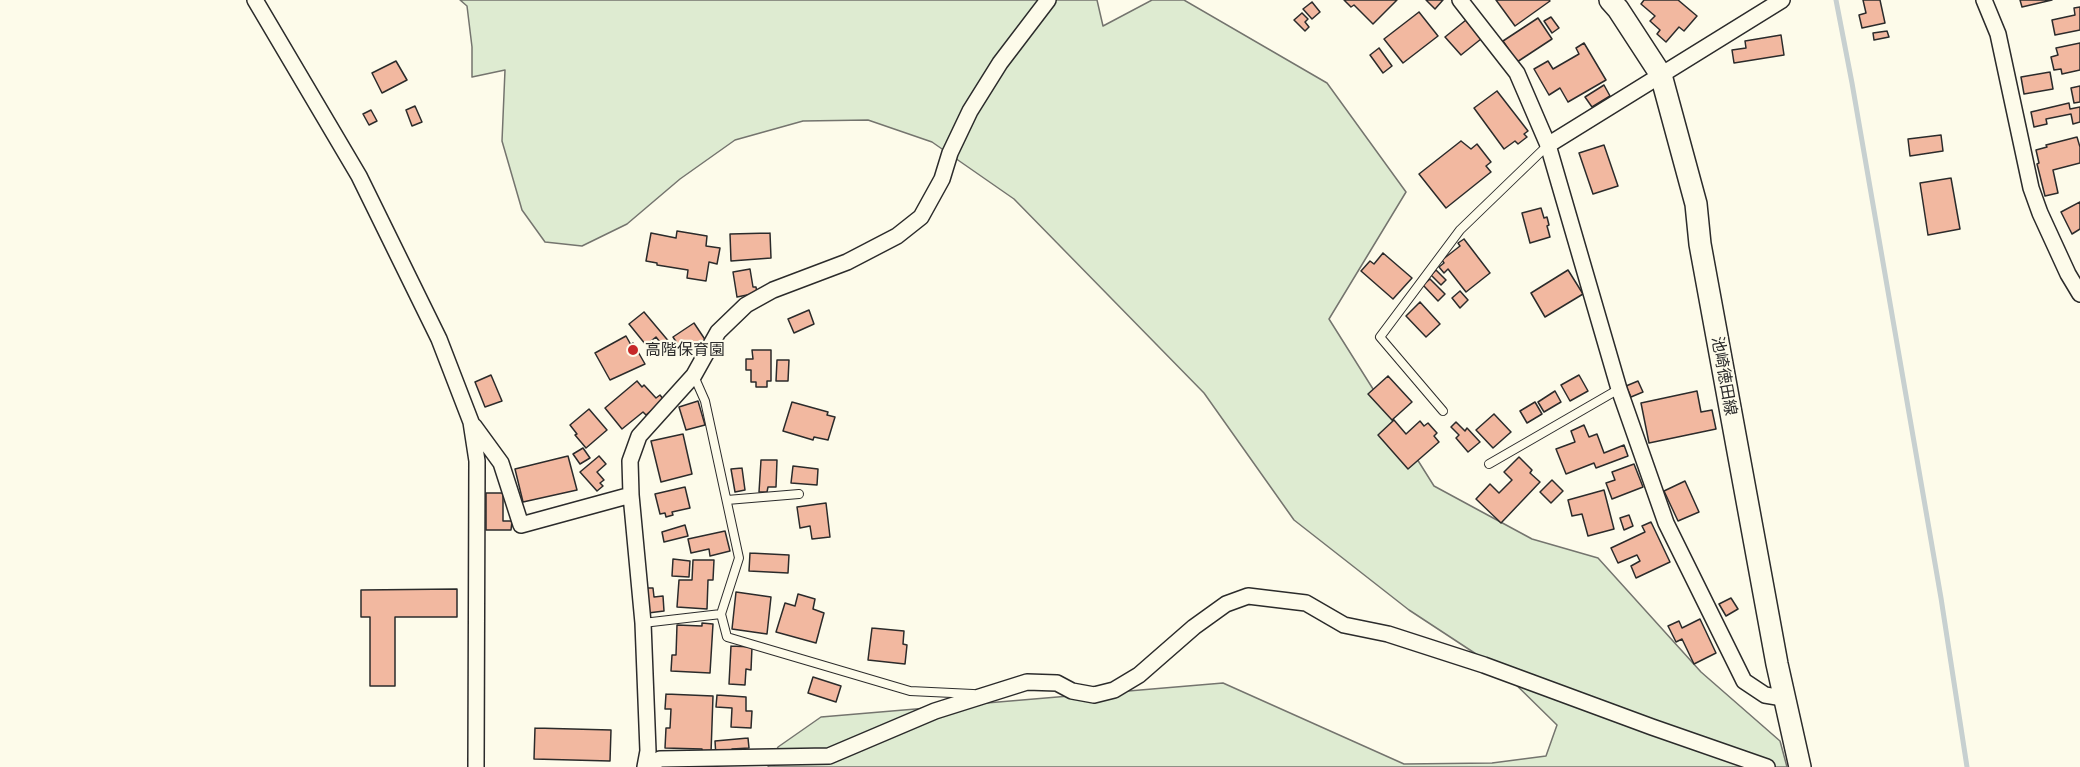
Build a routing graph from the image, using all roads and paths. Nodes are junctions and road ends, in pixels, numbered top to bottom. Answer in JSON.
{"nodes":[{"id":1,"x":255,"y":0,"type":"edge"},
{"id":2,"x":1047,"y":0,"type":"edge"},
{"id":3,"x":1460,"y":0,"type":"edge"},
{"id":4,"x":1611,"y":0,"type":"edge"},
{"id":5,"x":1782,"y":0,"type":"edge"},
{"id":6,"x":1984,"y":0,"type":"edge"},
{"id":7,"x":1661,"y":75,"type":"junction"},
{"id":8,"x":1548,"y":145,"type":"junction"},
{"id":9,"x":2080,"y":294,"type":"edge"},
{"id":10,"x":694,"y":375,"type":"junction"},
{"id":11,"x":1618,"y":389,"type":"junction"},
{"id":12,"x":1443,"y":411,"type":"dead end"},
{"id":13,"x":471,"y":422,"type":"junction"},
{"id":14,"x":1489,"y":464,"type":"dead end"},
{"id":15,"x":798,"y":494,"type":"dead end"},
{"id":16,"x":631,"y":495,"type":"junction"},
{"id":17,"x":727,"y":500,"type":"junction"},
{"id":18,"x":721,"y":614,"type":"junction"},
{"id":19,"x":643,"y":623,"type":"junction"},
{"id":20,"x":984,"y":694,"type":"junction"},
{"id":21,"x":1783,"y":698,"type":"junction"},
{"id":22,"x":476,"y":767,"type":"edge"},
{"id":23,"x":646,"y":767,"type":"edge"},
{"id":24,"x":1767,"y":767,"type":"edge"},
{"id":25,"x":1800,"y":767,"type":"edge"}],
"edges":[{"from":1,"to":13,"type":"street"},
{"from":2,"to":10,"type":"street"},
{"from":3,"to":8,"type":"street"},
{"from":4,"to":7,"type":"main road","name":"池崎徳田線"},
{"from":5,"to":7,"type":"street"},
{"from":6,"to":9,"type":"street"},
{"from":7,"to":8,"type":"street"},
{"from":7,"to":21,"type":"main road","name":"池崎徳田線"},
{"from":8,"to":11,"type":"street"},
{"from":8,"to":12,"type":"lane"},
{"from":10,"to":16,"type":"street"},
{"from":10,"to":17,"type":"lane"},
{"from":11,"to":14,"type":"lane"},
{"from":11,"to":21,"type":"street"},
{"from":13,"to":16,"type":"street"},
{"from":13,"to":22,"type":"street"},
{"from":15,"to":17,"type":"lane"},
{"from":16,"to":19,"type":"street"},
{"from":17,"to":18,"type":"lane"},
{"from":18,"to":19,"type":"lane"},
{"from":18,"to":20,"type":"lane"},
{"from":19,"to":23,"type":"street"},
{"from":20,"to":23,"type":"street"},
{"from":20,"to":24,"type":"street"},
{"from":21,"to":25,"type":"main road","name":"池崎徳田線"}]}
